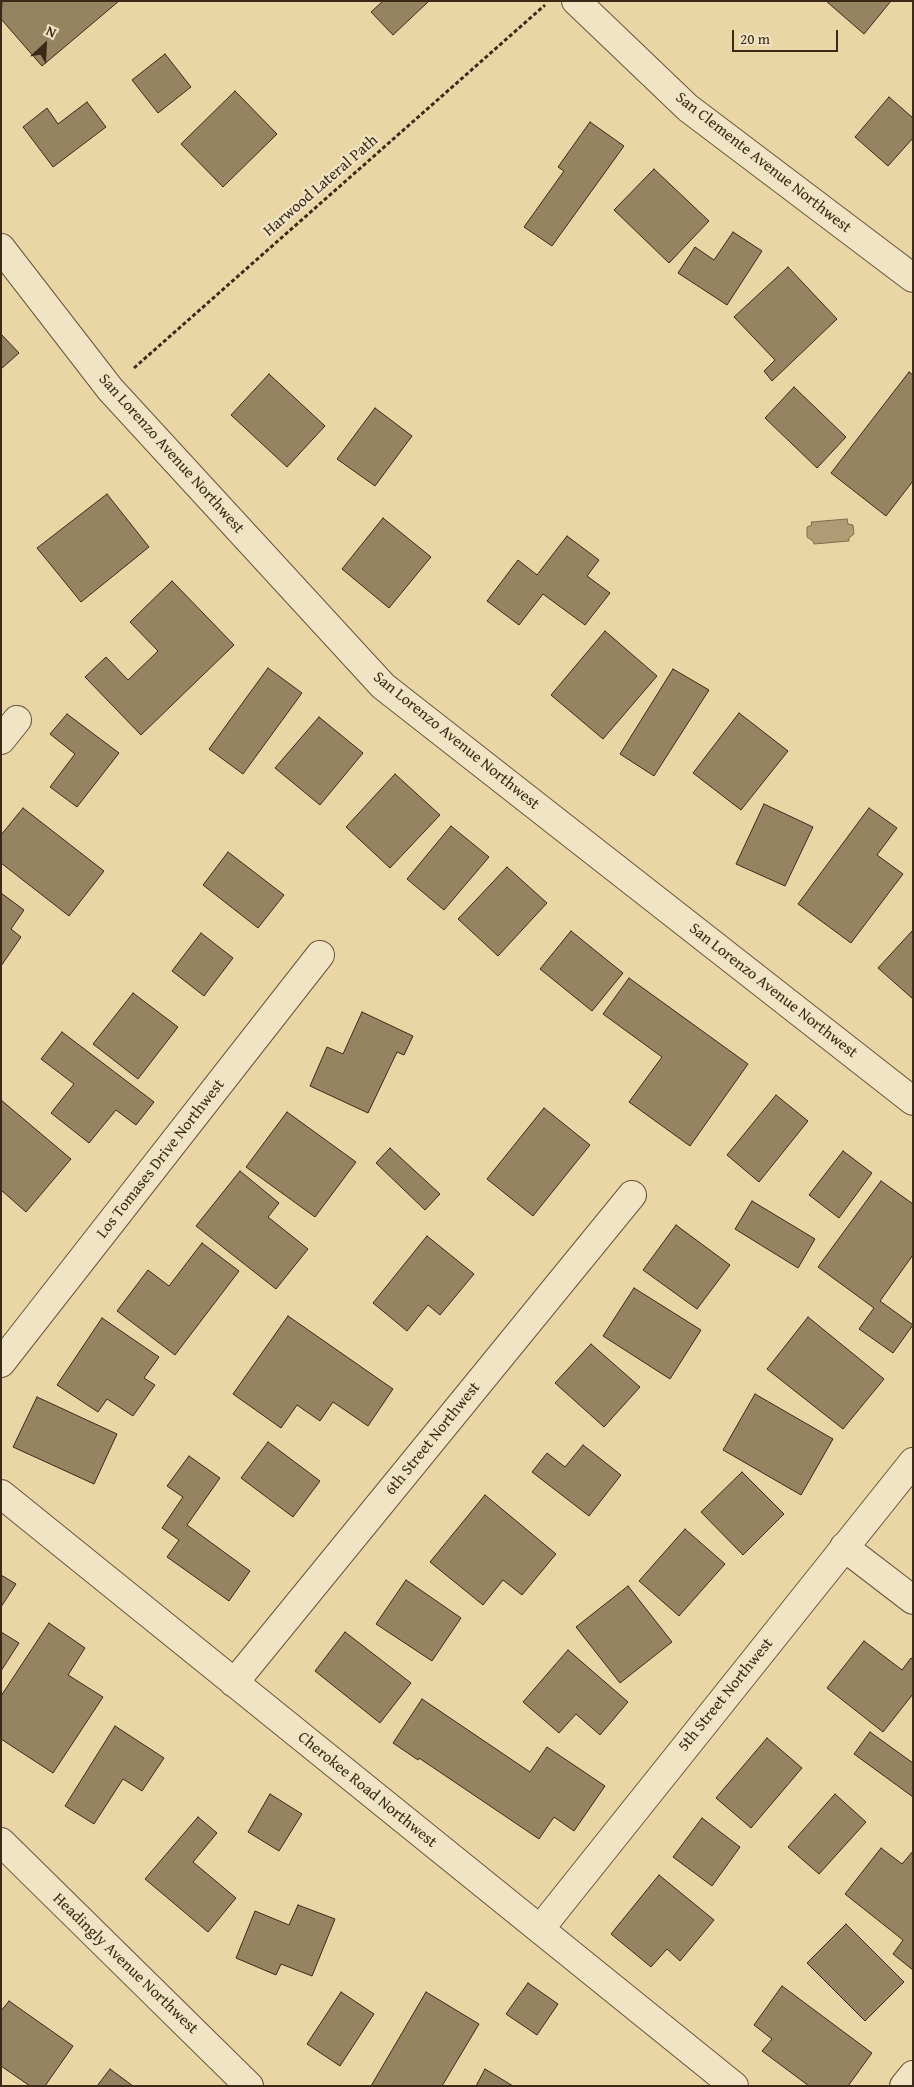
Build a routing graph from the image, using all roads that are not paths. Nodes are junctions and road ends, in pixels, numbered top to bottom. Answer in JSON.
{"nodes":[{"id":1,"x":576,"y":1,"type":"edge"},
{"id":2,"x":1,"y":248,"type":"edge"},
{"id":3,"x":913,"y":278,"type":"edge"},
{"id":4,"x":320,"y":955,"type":"dead end"},
{"id":5,"x":913,"y":1101,"type":"edge"},
{"id":6,"x":632,"y":1195,"type":"dead end"},
{"id":7,"x":1,"y":1363,"type":"edge"},
{"id":8,"x":913,"y":1462,"type":"edge"},
{"id":9,"x":1,"y":1494,"type":"edge"},
{"id":10,"x":844,"y":1547,"type":"junction"},
{"id":11,"x":913,"y":1600,"type":"edge"},
{"id":12,"x":234,"y":1683,"type":"junction"},
{"id":13,"x":1,"y":1842,"type":"edge"},
{"id":14,"x":540,"y":1929,"type":"junction"},
{"id":15,"x":913,"y":2075,"type":"edge"},
{"id":16,"x":250,"y":2086,"type":"edge"},
{"id":17,"x":734,"y":2086,"type":"edge"},
{"id":18,"x":904,"y":2086,"type":"edge"}],
"edges":[{"from":1,"to":3,"type":"street","name":"San Clemente Avenue Northwest"},
{"from":2,"to":5,"type":"street","name":"San Lorenzo Avenue Northwest"},
{"from":4,"to":7,"type":"street","name":"Los Tomases Drive Northwest"},
{"from":6,"to":12,"type":"street","name":"6th Street Northwest"},
{"from":8,"to":10,"type":"street","name":"5th Street Northwest"},
{"from":9,"to":12,"type":"street","name":"Cherokee Road Northwest"},
{"from":10,"to":11,"type":"street"},
{"from":10,"to":14,"type":"street","name":"5th Street Northwest"},
{"from":12,"to":14,"type":"street","name":"Cherokee Road Northwest"},
{"from":13,"to":16,"type":"street","name":"Headingly Avenue Northwest"},
{"from":14,"to":17,"type":"street","name":"Cherokee Road Northwest"},
{"from":15,"to":18,"type":"street"}]}
